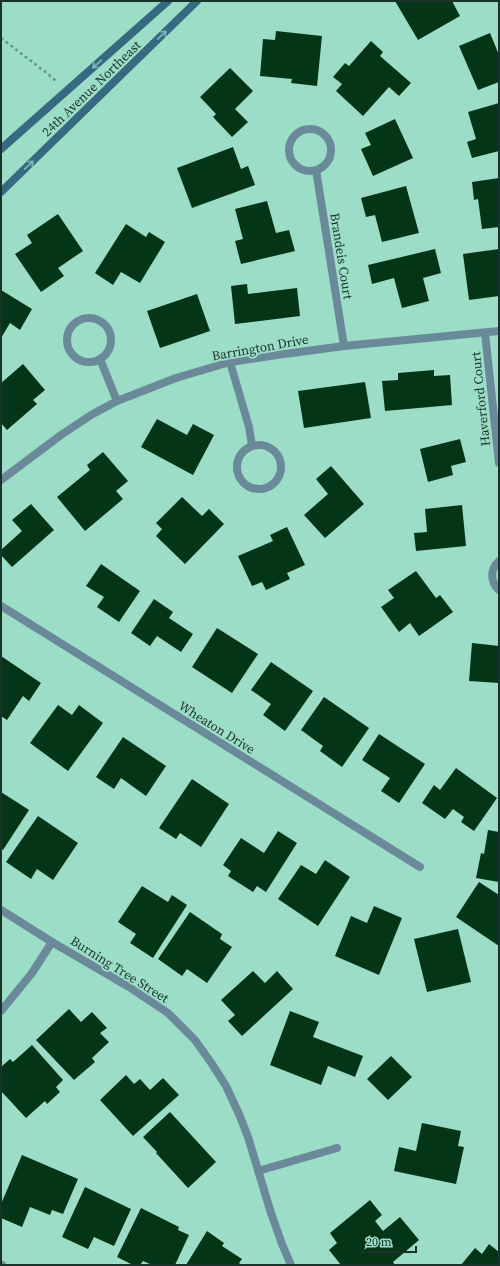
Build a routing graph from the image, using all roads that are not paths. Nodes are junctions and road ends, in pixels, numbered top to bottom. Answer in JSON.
{"nodes":[{"id":1,"x":168,"y":1,"type":"edge"},
{"id":2,"x":197,"y":1,"type":"edge"},
{"id":3,"x":1,"y":148,"type":"edge"},
{"id":4,"x":316,"y":170,"type":"junction"},
{"id":5,"x":1,"y":192,"type":"edge"},
{"id":6,"x":499,"y":331,"type":"edge"},
{"id":7,"x":485,"y":333,"type":"junction"},
{"id":8,"x":344,"y":346,"type":"junction"},
{"id":9,"x":100,"y":358,"type":"junction"},
{"id":10,"x":230,"y":362,"type":"junction"},
{"id":11,"x":117,"y":401,"type":"junction"},
{"id":12,"x":252,"y":446,"type":"junction"},
{"id":13,"x":499,"y":463,"type":"edge"},
{"id":14,"x":4,"y":479,"type":"edge"},
{"id":15,"x":1,"y":485,"type":"edge"},
{"id":16,"x":499,"y":561,"type":"edge"},
{"id":17,"x":499,"y":590,"type":"edge"},
{"id":18,"x":1,"y":606,"type":"edge"},
{"id":19,"x":420,"y":867,"type":"dead end"},
{"id":20,"x":1,"y":910,"type":"edge"},
{"id":21,"x":52,"y":942,"type":"junction"},
{"id":22,"x":1,"y":1011,"type":"edge"},
{"id":23,"x":336,"y":1148,"type":"dead end"},
{"id":24,"x":258,"y":1171,"type":"junction"},
{"id":25,"x":291,"y":1265,"type":"edge"}],
"edges":[{"from":1,"to":3,"type":"street","name":"24th Avenue Northeast","one_way":true},
{"from":5,"to":2,"type":"street","name":"24th Avenue Northeast","one_way":true},
{"from":4,"to":4,"type":"street"},
{"from":4,"to":8,"type":"street","name":"Brandeis Court"},
{"from":6,"to":7,"type":"street","name":"Barrington Drive"},
{"from":7,"to":8,"type":"street","name":"Barrington Drive"},
{"from":7,"to":13,"type":"street","name":"Haverford Court"},
{"from":8,"to":10,"type":"street","name":"Barrington Drive"},
{"from":9,"to":9,"type":"street"},
{"from":9,"to":11,"type":"street"},
{"from":10,"to":11,"type":"street","name":"Barrington Drive"},
{"from":10,"to":12,"type":"street"},
{"from":11,"to":14,"type":"street","name":"Barrington Drive"},
{"from":12,"to":12,"type":"street"},
{"from":14,"to":15,"type":"street","name":"Barrington Drive"},
{"from":16,"to":17,"type":"street"},
{"from":18,"to":19,"type":"street","name":"Wheaton Drive"},
{"from":20,"to":21,"type":"street","name":"Burning Tree Street"},
{"from":21,"to":22,"type":"street"},
{"from":21,"to":24,"type":"street","name":"Burning Tree Street"},
{"from":23,"to":24,"type":"street"},
{"from":24,"to":25,"type":"street","name":"Burning Tree Street"}]}
